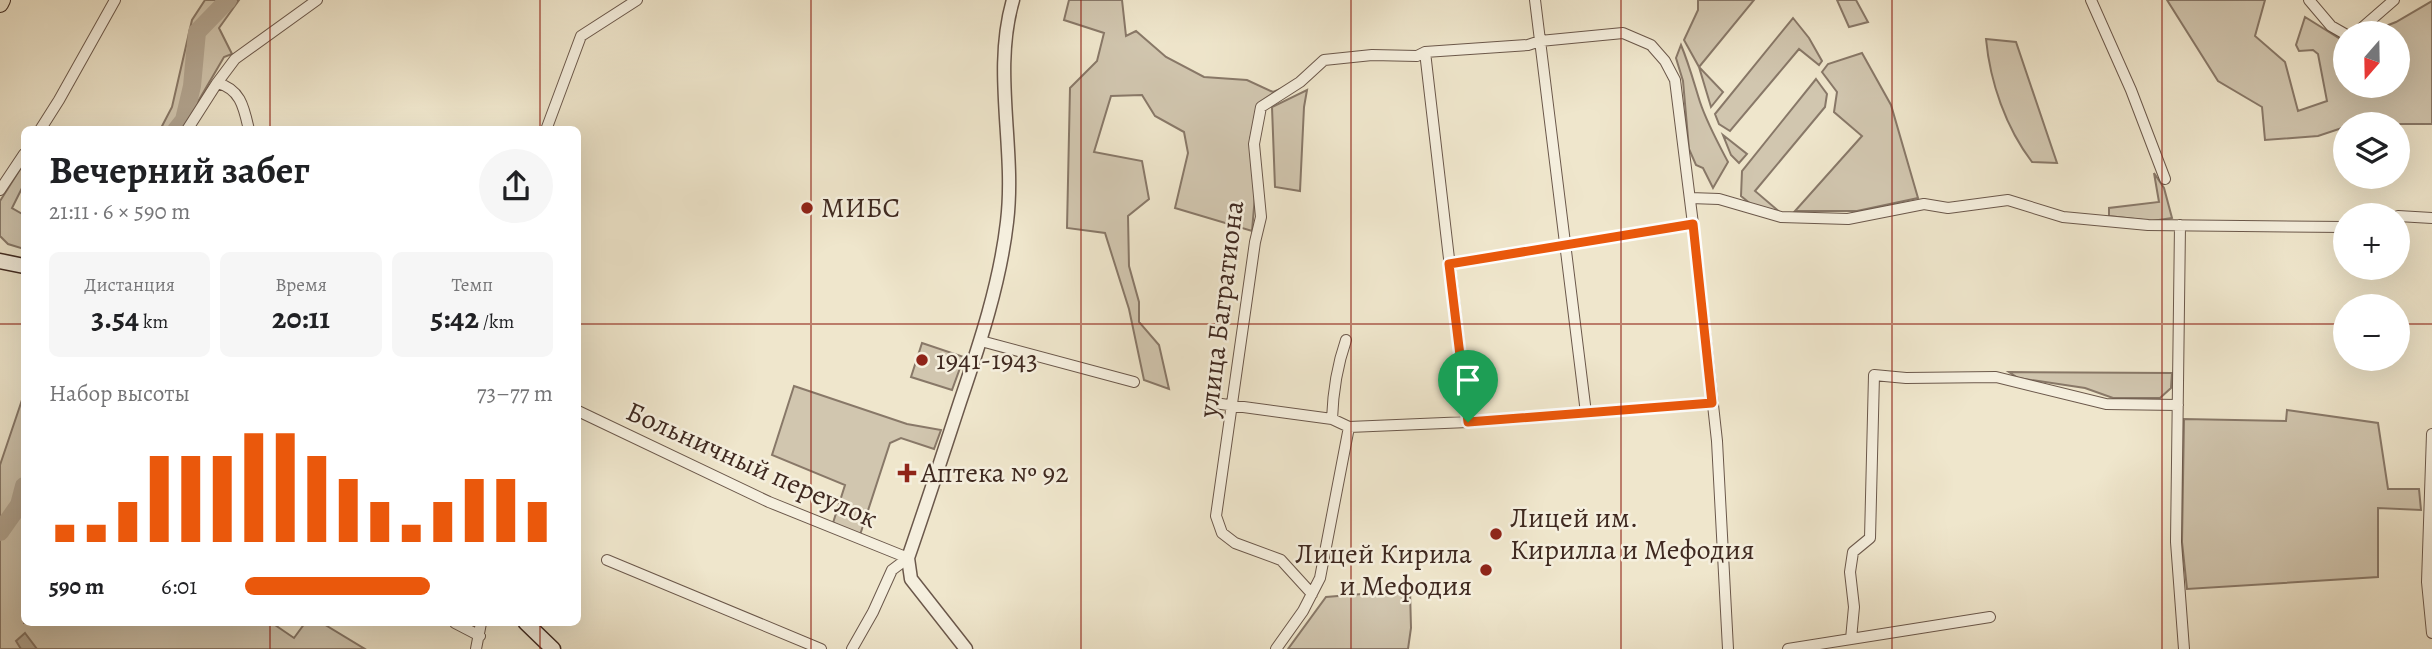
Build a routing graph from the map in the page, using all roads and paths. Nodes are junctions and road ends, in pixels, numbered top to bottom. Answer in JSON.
{"nodes":[{"id":1,"x":115,"y":0,"type":"edge"},
{"id":2,"x":317,"y":0,"type":"edge"},
{"id":3,"x":637,"y":0,"type":"edge"},
{"id":4,"x":1013,"y":0,"type":"edge"},
{"id":5,"x":1535,"y":0,"type":"edge"},
{"id":6,"x":2091,"y":0,"type":"edge"},
{"id":7,"x":2309,"y":0,"type":"edge"},
{"id":8,"x":2394,"y":0,"type":"edge"},
{"id":9,"x":2370,"y":21,"type":"edge"},
{"id":10,"x":2333,"y":27,"type":"edge"},
{"id":11,"x":1539,"y":41,"type":"junction"},
{"id":12,"x":1425,"y":52,"type":"junction"},
{"id":13,"x":217,"y":83,"type":"junction"},
{"id":14,"x":43,"y":126,"type":"edge"},
{"id":15,"x":190,"y":126,"type":"edge"},
{"id":16,"x":248,"y":126,"type":"edge"},
{"id":17,"x":547,"y":126,"type":"edge"},
{"id":18,"x":21,"y":159,"type":"edge"},
{"id":19,"x":2165,"y":178,"type":"dead end"},
{"id":20,"x":0,"y":191,"type":"edge"},
{"id":21,"x":1690,"y":198,"type":"junction"},
{"id":22,"x":2410,"y":217,"type":"edge"},
{"id":23,"x":2432,"y":218,"type":"edge"},
{"id":24,"x":1693,"y":224,"type":"junction"},
{"id":25,"x":2179,"y":225,"type":"junction"},
{"id":26,"x":2333,"y":227,"type":"edge"},
{"id":27,"x":1564,"y":246,"type":"junction"},
{"id":28,"x":0,"y":261,"type":"edge"},
{"id":29,"x":1449,"y":264,"type":"junction"},
{"id":30,"x":21,"y":265,"type":"edge"},
{"id":31,"x":1346,"y":340,"type":"dead end"},
{"id":32,"x":981,"y":341,"type":"junction"},
{"id":33,"x":1134,"y":382,"type":"dead end"},
{"id":34,"x":1214,"y":403,"type":"dead end"},
{"id":35,"x":1712,"y":403,"type":"junction"},
{"id":36,"x":2178,"y":405,"type":"junction"},
{"id":37,"x":1232,"y":406,"type":"junction"},
{"id":38,"x":581,"y":412,"type":"edge"},
{"id":39,"x":1586,"y":413,"type":"junction"},
{"id":40,"x":1332,"y":419,"type":"junction"},
{"id":41,"x":1468,"y":422,"type":"junction"},
{"id":42,"x":1349,"y":427,"type":"junction"},
{"id":43,"x":2432,"y":434,"type":"edge"},
{"id":44,"x":908,"y":558,"type":"junction"},
{"id":45,"x":607,"y":560,"type":"dead end"},
{"id":46,"x":1312,"y":594,"type":"junction"},
{"id":47,"x":1990,"y":617,"type":"dead end"},
{"id":48,"x":460,"y":626,"type":"edge"},
{"id":49,"x":481,"y":626,"type":"edge"},
{"id":50,"x":529,"y":626,"type":"edge"},
{"id":51,"x":2432,"y":633,"type":"edge"},
{"id":52,"x":480,"y":636,"type":"junction"},
{"id":53,"x":1851,"y":639,"type":"junction"},
{"id":54,"x":476,"y":649,"type":"edge"},
{"id":55,"x":553,"y":649,"type":"edge"},
{"id":56,"x":821,"y":649,"type":"edge"},
{"id":57,"x":852,"y":649,"type":"edge"},
{"id":58,"x":966,"y":649,"type":"edge"},
{"id":59,"x":1276,"y":649,"type":"edge"},
{"id":60,"x":1728,"y":649,"type":"edge"},
{"id":61,"x":1788,"y":649,"type":"edge"},
{"id":62,"x":2184,"y":649,"type":"edge"}],
"edges":[{"from":1,"to":14,"type":"street"},
{"from":2,"to":13,"type":"street"},
{"from":3,"to":17,"type":"street"},
{"from":4,"to":32,"type":"street"},
{"from":5,"to":11,"type":"street"},
{"from":6,"to":19,"type":"street"},
{"from":7,"to":10,"type":"street"},
{"from":8,"to":9,"type":"street"},
{"from":11,"to":12,"type":"street","name":"улица Багратиона"},
{"from":11,"to":21,"type":"street","name":"улица Багратиона"},
{"from":11,"to":27,"type":"street"},
{"from":12,"to":29,"type":"street"},
{"from":12,"to":37,"type":"street","name":"улица Багратиона"},
{"from":13,"to":15,"type":"street"},
{"from":13,"to":16,"type":"street"},
{"from":18,"to":20,"type":"street"},
{"from":21,"to":24,"type":"street","name":"улица Багратиона"},
{"from":21,"to":25,"type":"street"},
{"from":22,"to":23,"type":"street"},
{"from":24,"to":27,"type":"street"},
{"from":24,"to":35,"type":"street","name":"улица Багратиона"},
{"from":25,"to":26,"type":"street"},
{"from":25,"to":36,"type":"street"},
{"from":27,"to":29,"type":"street"},
{"from":27,"to":39,"type":"street"},
{"from":28,"to":30,"type":"main road"},
{"from":29,"to":41,"type":"street"},
{"from":31,"to":40,"type":"street"},
{"from":32,"to":33,"type":"street"},
{"from":32,"to":44,"type":"street"},
{"from":34,"to":37,"type":"street"},
{"from":35,"to":39,"type":"street"},
{"from":35,"to":60,"type":"street","name":"улица Багратиона"},
{"from":36,"to":53,"type":"street"},
{"from":36,"to":62,"type":"street"},
{"from":37,"to":40,"type":"street"},
{"from":37,"to":46,"type":"street","name":"улица Багратиона"},
{"from":38,"to":44,"type":"street","name":"Больничный переулок"},
{"from":39,"to":41,"type":"street"},
{"from":40,"to":42,"type":"street"},
{"from":41,"to":42,"type":"street"},
{"from":42,"to":46,"type":"street"},
{"from":43,"to":51,"type":"street"},
{"from":44,"to":57,"type":"street"},
{"from":44,"to":58,"type":"street"},
{"from":45,"to":56,"type":"street"},
{"from":46,"to":59,"type":"street"},
{"from":47,"to":53,"type":"street"},
{"from":48,"to":52,"type":"street"},
{"from":49,"to":52,"type":"street"},
{"from":50,"to":55,"type":"main road"},
{"from":52,"to":54,"type":"street"},
{"from":53,"to":61,"type":"street"}]}
